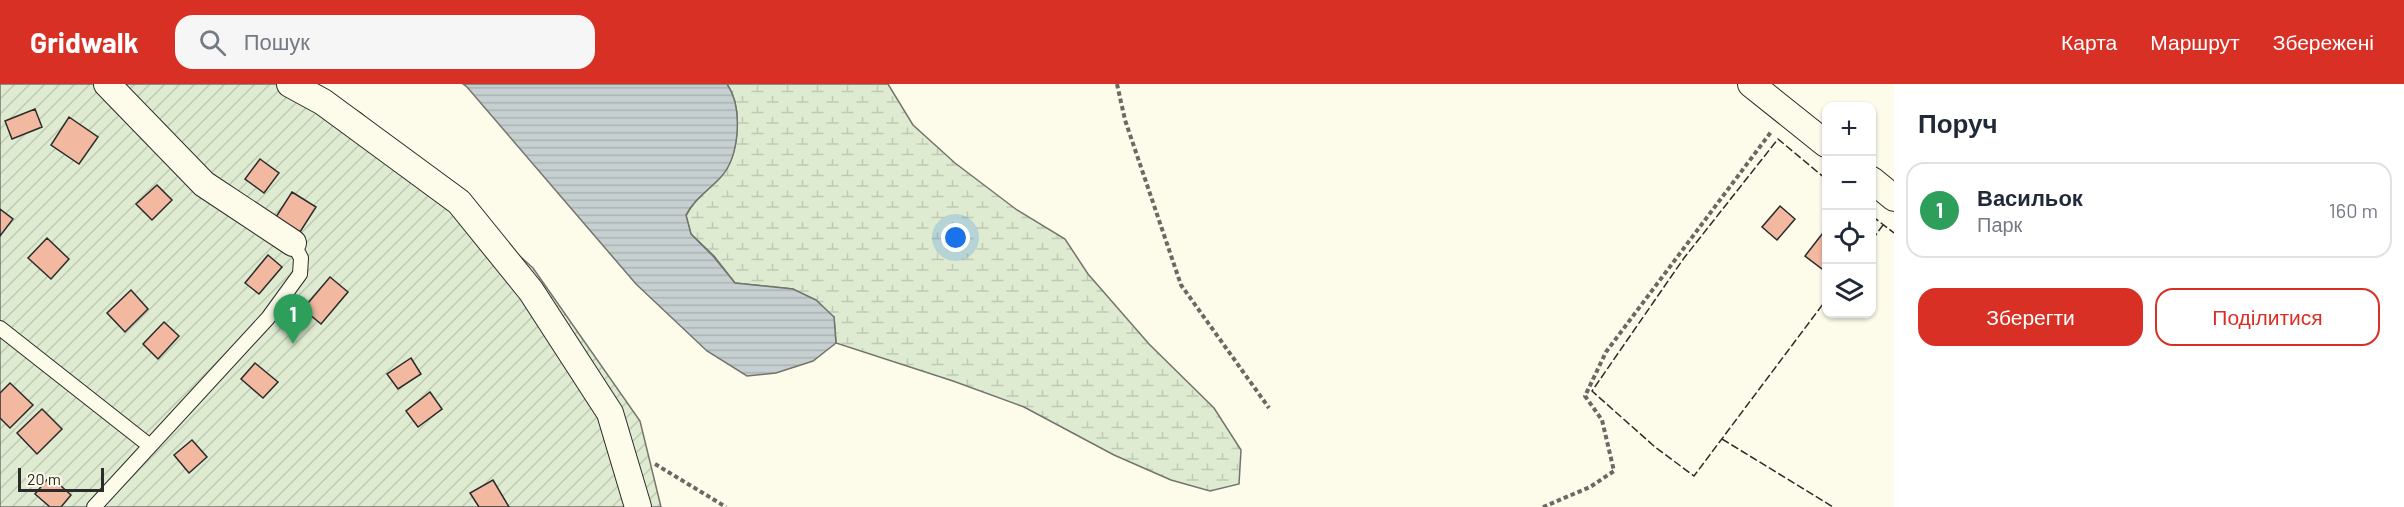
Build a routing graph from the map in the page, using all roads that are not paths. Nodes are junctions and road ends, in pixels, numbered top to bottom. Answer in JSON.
{"nodes":[{"id":1,"x":107,"y":84,"type":"edge"},
{"id":2,"x":290,"y":84,"type":"edge"},
{"id":3,"x":1751,"y":84,"type":"edge"},
{"id":4,"x":1822,"y":140,"type":"edge"},
{"id":5,"x":1876,"y":183,"type":"edge"},
{"id":6,"x":1894,"y":198,"type":"edge"},
{"id":7,"x":293,"y":243,"type":"joint"},
{"id":8,"x":0,"y":328,"type":"edge"},
{"id":9,"x":150,"y":446,"type":"junction"},
{"id":10,"x":94,"y":507,"type":"edge"},
{"id":11,"x":638,"y":507,"type":"edge"}],
"edges":[{"from":1,"to":7,"type":"street"},
{"from":2,"to":11,"type":"street"},
{"from":3,"to":4,"type":"street"},
{"from":5,"to":6,"type":"street"},
{"from":7,"to":9,"type":"lane"},
{"from":8,"to":9,"type":"lane"},
{"from":9,"to":10,"type":"lane"}]}
